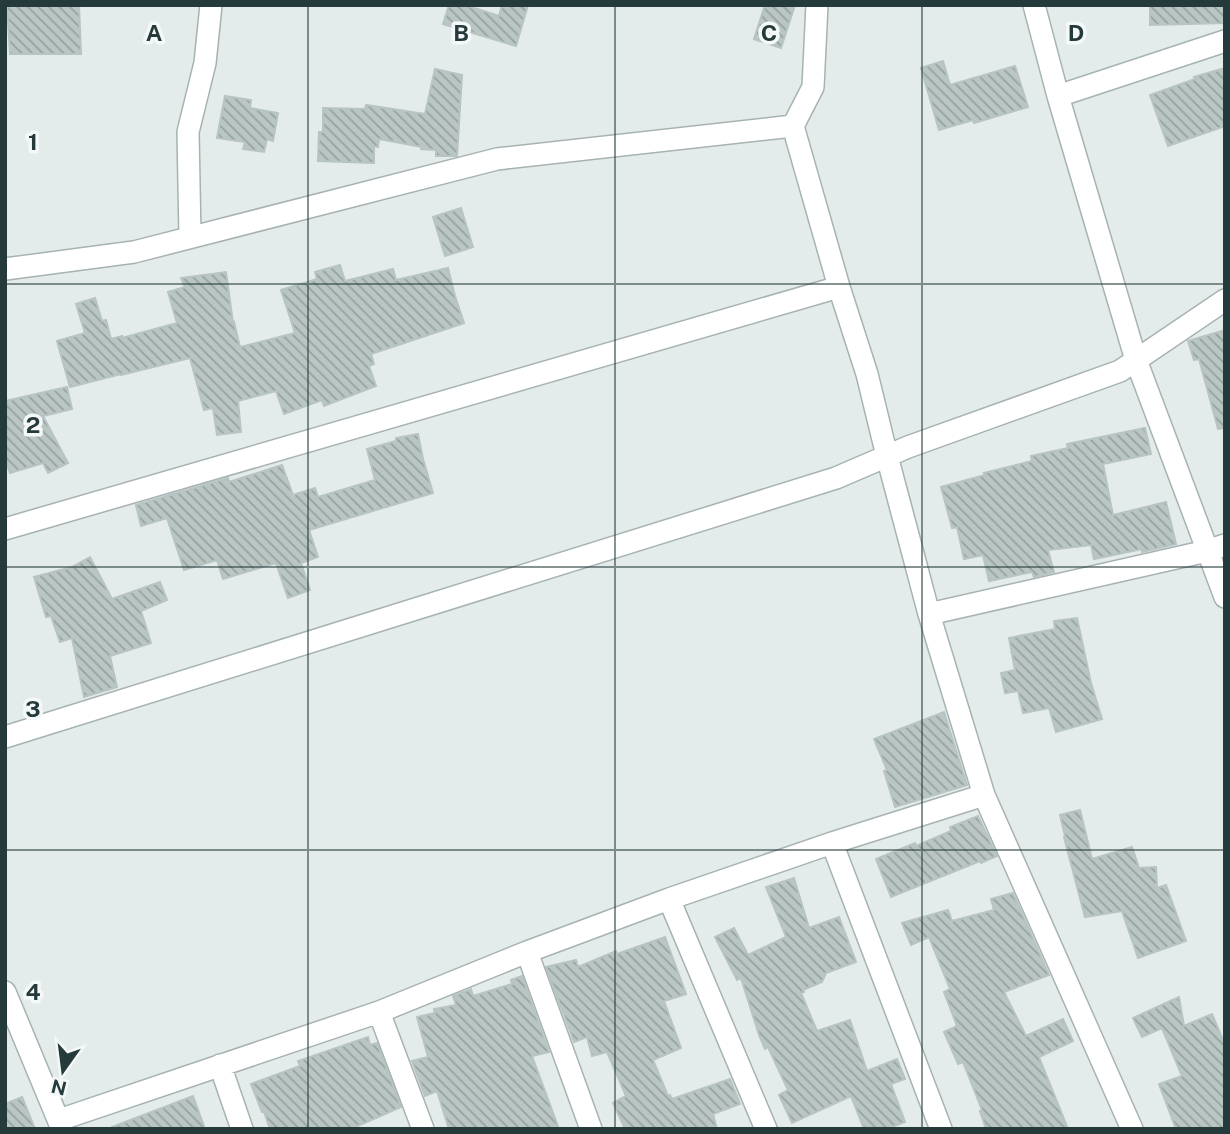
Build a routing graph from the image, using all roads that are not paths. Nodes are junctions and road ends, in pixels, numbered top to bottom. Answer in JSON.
{"nodes":[{"id":1,"x":211,"y":5,"type":"edge"},
{"id":2,"x":817,"y":5,"type":"edge"},
{"id":3,"x":1034,"y":5,"type":"edge"},
{"id":4,"x":1225,"y":41,"type":"edge"},
{"id":5,"x":1058,"y":96,"type":"junction"},
{"id":6,"x":793,"y":126,"type":"junction"},
{"id":7,"x":190,"y":237,"type":"junction"},
{"id":8,"x":5,"y":269,"type":"edge"},
{"id":9,"x":839,"y":287,"type":"junction"},
{"id":10,"x":1225,"y":300,"type":"edge"},
{"id":11,"x":1136,"y":360,"type":"junction"},
{"id":12,"x":887,"y":456,"type":"junction"},
{"id":13,"x":5,"y":529,"type":"edge"},
{"id":14,"x":1216,"y":548,"type":"edge"},
{"id":15,"x":1225,"y":597,"type":"edge"},
{"id":16,"x":929,"y":614,"type":"junction"},
{"id":17,"x":5,"y":737,"type":"edge"},
{"id":18,"x":984,"y":795,"type":"junction"},
{"id":19,"x":832,"y":843,"type":"junction"},
{"id":20,"x":669,"y":898,"type":"junction"},
{"id":21,"x":527,"y":952,"type":"junction"},
{"id":22,"x":5,"y":992,"type":"edge"},
{"id":23,"x":379,"y":1012,"type":"junction"},
{"id":24,"x":220,"y":1065,"type":"junction"},
{"id":25,"x":60,"y":1124,"type":"edge"},
{"id":26,"x":242,"y":1129,"type":"edge"},
{"id":27,"x":423,"y":1129,"type":"edge"},
{"id":28,"x":591,"y":1129,"type":"edge"},
{"id":29,"x":766,"y":1129,"type":"edge"},
{"id":30,"x":941,"y":1129,"type":"edge"},
{"id":31,"x":1132,"y":1129,"type":"edge"}],
"edges":[{"from":1,"to":7,"type":"street"},
{"from":2,"to":6,"type":"street"},
{"from":3,"to":5,"type":"street"},
{"from":4,"to":5,"type":"street"},
{"from":5,"to":11,"type":"street"},
{"from":6,"to":7,"type":"street"},
{"from":6,"to":9,"type":"street"},
{"from":7,"to":8,"type":"street"},
{"from":9,"to":12,"type":"street"},
{"from":9,"to":13,"type":"street"},
{"from":10,"to":11,"type":"street"},
{"from":11,"to":12,"type":"street"},
{"from":11,"to":14,"type":"street"},
{"from":12,"to":16,"type":"street"},
{"from":12,"to":17,"type":"street"},
{"from":14,"to":15,"type":"street"},
{"from":14,"to":16,"type":"street"},
{"from":16,"to":18,"type":"street"},
{"from":18,"to":19,"type":"street"},
{"from":18,"to":31,"type":"street"},
{"from":19,"to":20,"type":"street"},
{"from":19,"to":30,"type":"street"},
{"from":20,"to":21,"type":"street"},
{"from":20,"to":29,"type":"street"},
{"from":21,"to":23,"type":"street"},
{"from":21,"to":28,"type":"street"},
{"from":22,"to":25,"type":"street"},
{"from":23,"to":24,"type":"street"},
{"from":23,"to":27,"type":"street"},
{"from":24,"to":25,"type":"street"},
{"from":24,"to":26,"type":"street"}]}
